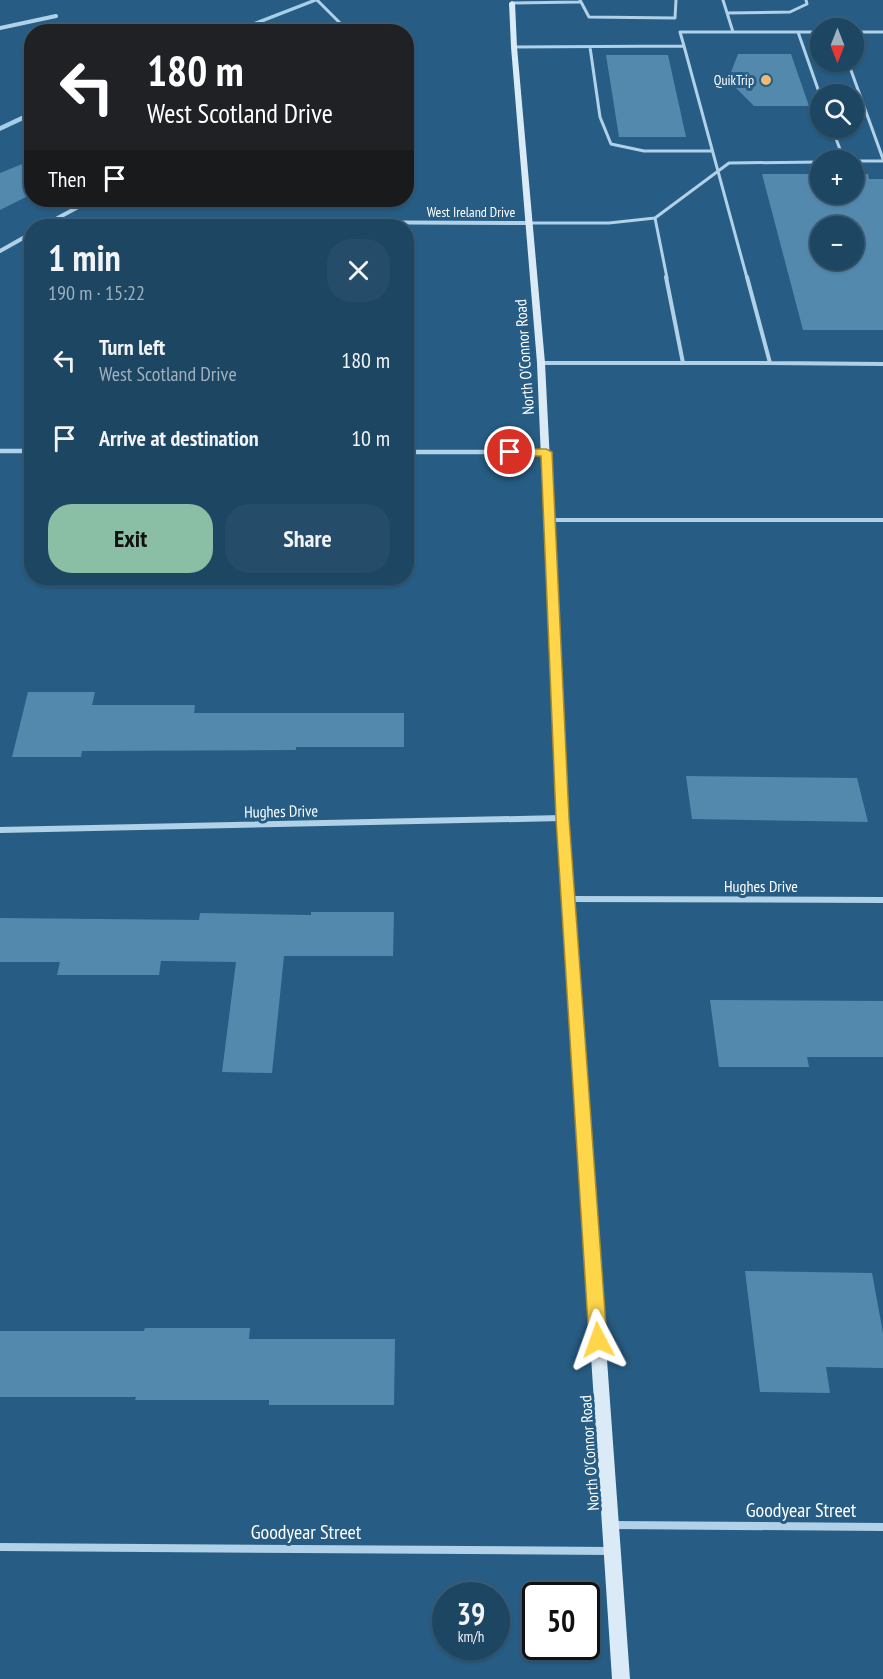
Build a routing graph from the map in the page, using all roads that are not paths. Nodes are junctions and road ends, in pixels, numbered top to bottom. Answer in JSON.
{"nodes":[{"id":1,"x":317,"y":0,"type":"edge"},
{"id":2,"x":676,"y":0,"type":"edge"},
{"id":3,"x":723,"y":0,"type":"edge"},
{"id":4,"x":806,"y":0,"type":"edge"},
{"id":5,"x":512,"y":1,"type":"edge"},
{"id":6,"x":580,"y":1,"type":"edge"},
{"id":7,"x":727,"y":13,"type":"junction"},
{"id":8,"x":57,"y":16,"type":"dead end"},
{"id":9,"x":341,"y":24,"type":"edge"},
{"id":10,"x":0,"y":28,"type":"edge"},
{"id":11,"x":733,"y":32,"type":"junction"},
{"id":12,"x":798,"y":32,"type":"junction"},
{"id":13,"x":810,"y":32,"type":"edge"},
{"id":14,"x":864,"y":32,"type":"edge"},
{"id":15,"x":883,"y":32,"type":"edge"},
{"id":16,"x":684,"y":46,"type":"junction"},
{"id":17,"x":514,"y":47,"type":"junction"},
{"id":18,"x":590,"y":47,"type":"junction"},
{"id":19,"x":852,"y":72,"type":"edge"},
{"id":20,"x":816,"y":84,"type":"edge"},
{"id":21,"x":712,"y":151,"type":"junction"},
{"id":22,"x":883,"y":160,"type":"edge"},
{"id":23,"x":864,"y":161,"type":"edge"},
{"id":24,"x":810,"y":162,"type":"edge"},
{"id":25,"x":718,"y":170,"type":"junction"},
{"id":26,"x":78,"y":207,"type":"edge"},
{"id":27,"x":655,"y":218,"type":"junction"},
{"id":28,"x":56,"y":219,"type":"edge"},
{"id":29,"x":414,"y":223,"type":"edge"},
{"id":30,"x":530,"y":223,"type":"junction"},
{"id":31,"x":24,"y":238,"type":"edge"},
{"id":32,"x":0,"y":251,"type":"edge"},
{"id":33,"x":542,"y":363,"type":"junction"},
{"id":34,"x":683,"y":363,"type":"junction"},
{"id":35,"x":770,"y":363,"type":"junction"},
{"id":36,"x":883,"y":364,"type":"edge"},
{"id":37,"x":0,"y":451,"type":"edge"},
{"id":38,"x":24,"y":451,"type":"edge"},
{"id":39,"x":414,"y":452,"type":"edge"},
{"id":40,"x":546,"y":452,"type":"junction"},
{"id":41,"x":550,"y":519,"type":"junction"},
{"id":42,"x":883,"y":519,"type":"edge"},
{"id":43,"x":562,"y":818,"type":"junction"},
{"id":44,"x":0,"y":830,"type":"edge"},
{"id":45,"x":568,"y":899,"type":"junction"},
{"id":46,"x":883,"y":900,"type":"edge"},
{"id":47,"x":611,"y":1525,"type":"junction"},
{"id":48,"x":883,"y":1527,"type":"edge"},
{"id":49,"x":0,"y":1547,"type":"edge"},
{"id":50,"x":613,"y":1551,"type":"junction"},
{"id":51,"x":621,"y":1679,"type":"edge"}],
"edges":[{"from":1,"to":9,"type":"lane"},
{"from":2,"to":6,"type":"lane"},
{"from":3,"to":7,"type":"lane"},
{"from":4,"to":7,"type":"lane"},
{"from":5,"to":6,"type":"lane"},
{"from":5,"to":17,"type":"main road","name":"North O'Connor Road"},
{"from":7,"to":11,"type":"lane"},
{"from":8,"to":10,"type":"street"},
{"from":11,"to":12,"type":"lane"},
{"from":11,"to":16,"type":"lane"},
{"from":12,"to":13,"type":"lane"},
{"from":12,"to":20,"type":"lane"},
{"from":14,"to":15,"type":"lane"},
{"from":16,"to":18,"type":"lane"},
{"from":16,"to":21,"type":"lane"},
{"from":17,"to":18,"type":"lane"},
{"from":17,"to":30,"type":"main road","name":"North O'Connor Road"},
{"from":18,"to":21,"type":"lane"},
{"from":19,"to":22,"type":"lane"},
{"from":21,"to":25,"type":"lane"},
{"from":22,"to":23,"type":"lane"},
{"from":24,"to":25,"type":"lane"},
{"from":25,"to":27,"type":"lane"},
{"from":25,"to":35,"type":"lane"},
{"from":26,"to":28,"type":"street"},
{"from":27,"to":30,"type":"lane"},
{"from":27,"to":34,"type":"lane"},
{"from":29,"to":30,"type":"street","name":"West Ireland Drive"},
{"from":30,"to":33,"type":"main road","name":"North O'Connor Road"},
{"from":31,"to":32,"type":"street"},
{"from":33,"to":34,"type":"lane"},
{"from":33,"to":40,"type":"main road","name":"North O'Connor Road"},
{"from":34,"to":35,"type":"lane"},
{"from":35,"to":36,"type":"lane"},
{"from":37,"to":38,"type":"street"},
{"from":39,"to":40,"type":"street"},
{"from":40,"to":41,"type":"main road","name":"North O'Connor Road"},
{"from":41,"to":42,"type":"lane"},
{"from":41,"to":43,"type":"main road","name":"North O'Connor Road"},
{"from":43,"to":44,"type":"street","name":"Hughes Drive"},
{"from":43,"to":45,"type":"main road","name":"North O'Connor Road"},
{"from":45,"to":46,"type":"street","name":"Hughes Drive"},
{"from":45,"to":47,"type":"main road","name":"North O'Connor Road"},
{"from":47,"to":48,"type":"street","name":"Goodyear Street"},
{"from":47,"to":50,"type":"main road","name":"North O'Connor Road"},
{"from":49,"to":50,"type":"street","name":"Goodyear Street"},
{"from":50,"to":51,"type":"main road","name":"North O'Connor Road"}]}
